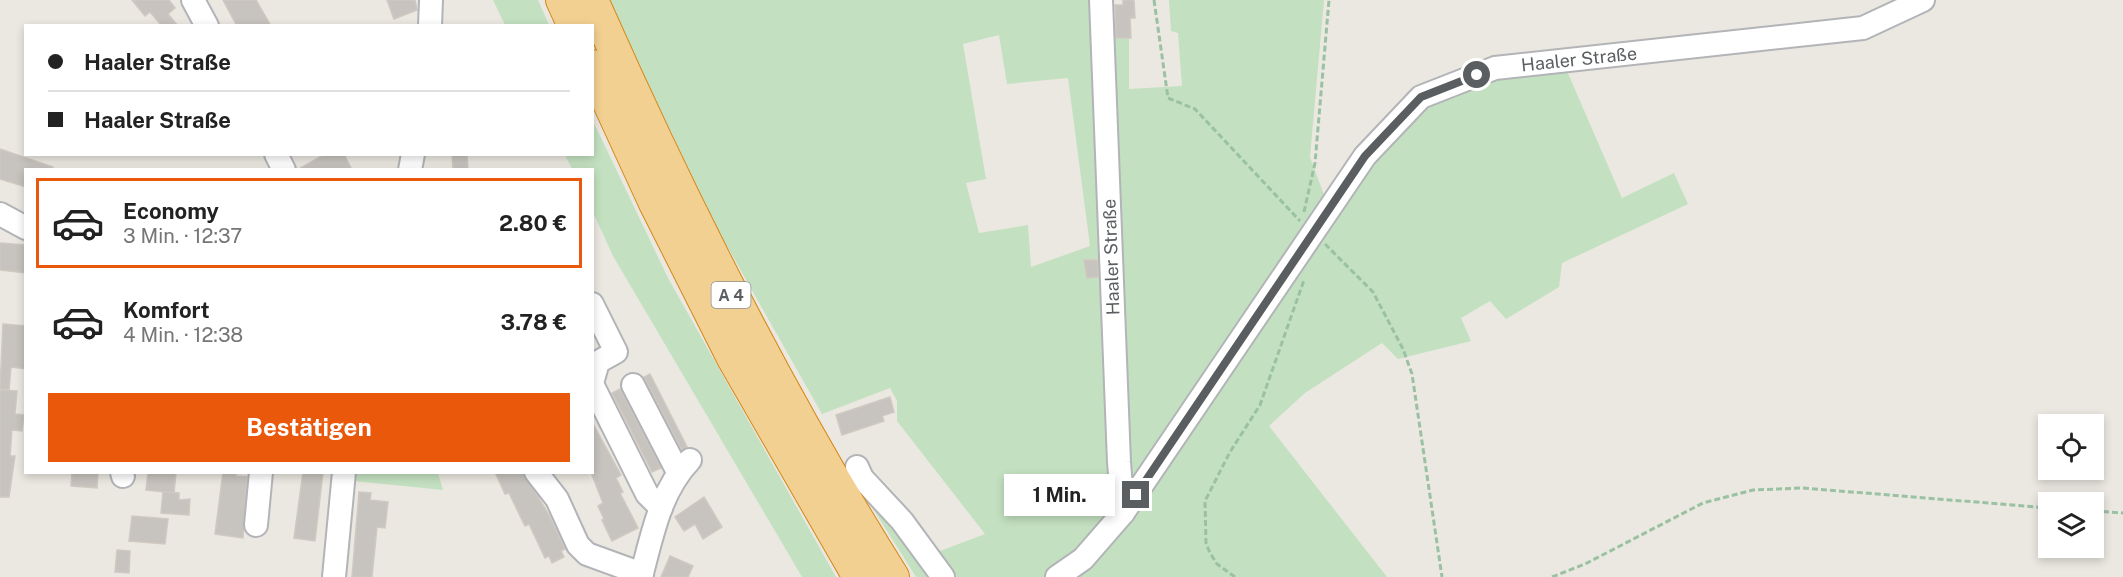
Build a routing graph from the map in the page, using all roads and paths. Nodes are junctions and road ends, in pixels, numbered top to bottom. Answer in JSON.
{"nodes":[{"id":1,"x":193,"y":0,"type":"edge"},
{"id":2,"x":431,"y":0,"type":"edge"},
{"id":3,"x":562,"y":0,"type":"edge"},
{"id":4,"x":592,"y":0,"type":"edge"},
{"id":5,"x":1101,"y":0,"type":"edge"},
{"id":6,"x":1154,"y":0,"type":"edge"},
{"id":7,"x":1329,"y":0,"type":"edge"},
{"id":8,"x":1923,"y":0,"type":"edge"},
{"id":9,"x":206,"y":24,"type":"edge"},
{"id":10,"x":430,"y":24,"type":"edge"},
{"id":11,"x":573,"y":24,"type":"edge"},
{"id":12,"x":594,"y":70,"type":"edge"},
{"id":13,"x":0,"y":214,"type":"edge"},
{"id":14,"x":24,"y":227,"type":"edge"},
{"id":15,"x":1311,"y":236,"type":"junction"},
{"id":16,"x":1305,"y":278,"type":"dead end"},
{"id":17,"x":594,"y":308,"type":"edge"},
{"id":18,"x":594,"y":377,"type":"edge"},
{"id":19,"x":633,"y":385,"type":"dead end"},
{"id":20,"x":594,"y":388,"type":"edge"},
{"id":21,"x":857,"y":467,"type":"dead end"},
{"id":22,"x":261,"y":474,"type":"edge"},
{"id":23,"x":344,"y":474,"type":"edge"},
{"id":24,"x":538,"y":474,"type":"edge"},
{"id":25,"x":2038,"y":507,"type":"edge"},
{"id":26,"x":661,"y":508,"type":"junction"},
{"id":27,"x":2104,"y":512,"type":"edge"},
{"id":28,"x":1123,"y":513,"type":"junction"},
{"id":29,"x":2123,"y":513,"type":"edge"},
{"id":30,"x":256,"y":525,"type":"dead end"},
{"id":31,"x":641,"y":575,"type":"edge"},
{"id":32,"x":334,"y":577,"type":"edge"},
{"id":33,"x":859,"y":577,"type":"edge"},
{"id":34,"x":893,"y":577,"type":"edge"},
{"id":35,"x":943,"y":577,"type":"edge"},
{"id":36,"x":1057,"y":577,"type":"edge"},
{"id":37,"x":1235,"y":577,"type":"edge"},
{"id":38,"x":1442,"y":577,"type":"edge"},
{"id":39,"x":1552,"y":577,"type":"edge"}],
"edges":[{"from":1,"to":9,"type":"street"},
{"from":2,"to":10,"type":"street"},
{"from":3,"to":11,"type":"highway"},
{"from":4,"to":34,"type":"highway","number":"A 4"},
{"from":5,"to":28,"type":"street","name":"Haaler Straße"},
{"from":6,"to":15,"type":"path"},
{"from":7,"to":15,"type":"path"},
{"from":8,"to":15,"type":"street","name":"Haaler Straße"},
{"from":12,"to":33,"type":"highway","number":"A 4"},
{"from":13,"to":14,"type":"street"},
{"from":15,"to":28,"type":"street","name":"Haaler Straße"},
{"from":15,"to":38,"type":"path"},
{"from":16,"to":37,"type":"path"},
{"from":17,"to":18,"type":"street"},
{"from":19,"to":26,"type":"street"},
{"from":20,"to":26,"type":"street"},
{"from":21,"to":35,"type":"street"},
{"from":22,"to":30,"type":"street"},
{"from":23,"to":32,"type":"street"},
{"from":24,"to":31,"type":"street"},
{"from":25,"to":39,"type":"path"},
{"from":26,"to":31,"type":"street"},
{"from":27,"to":29,"type":"path"},
{"from":28,"to":36,"type":"street","name":"Haaler Straße"}]}
